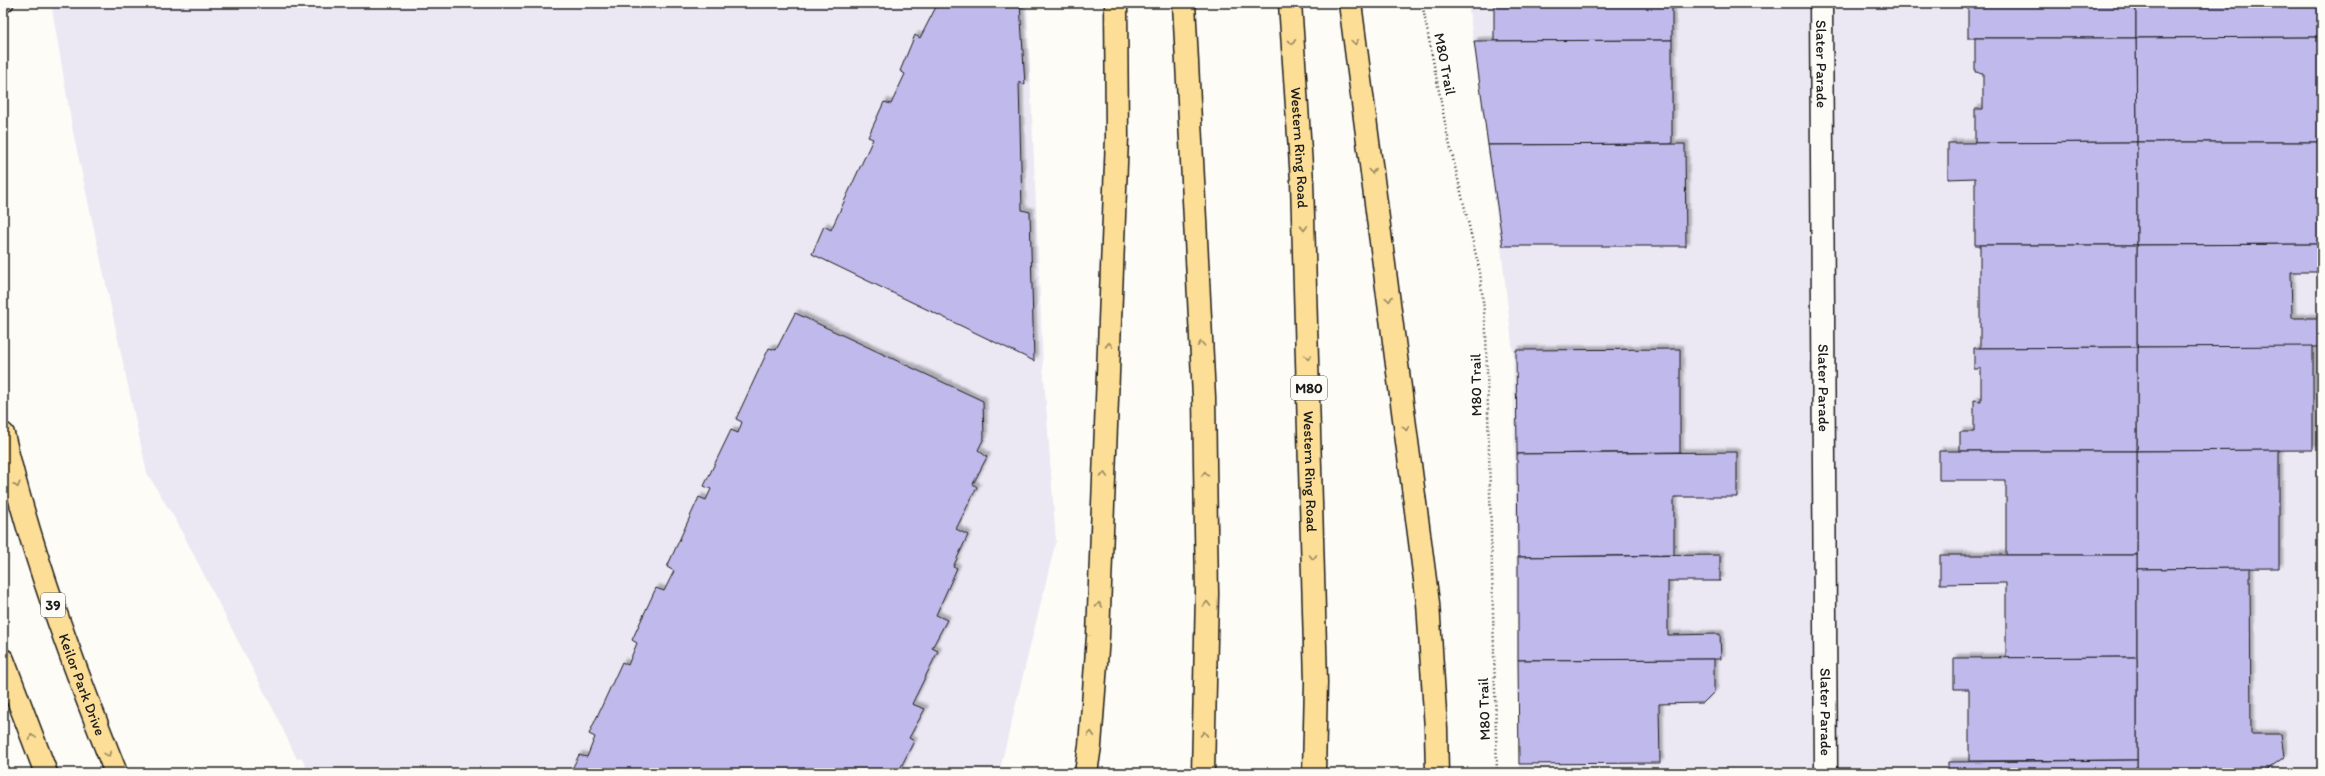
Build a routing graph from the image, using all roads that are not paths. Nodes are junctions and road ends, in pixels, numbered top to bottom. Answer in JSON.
{"nodes":[{"id":1,"x":6,"y":3,"type":"edge"},
{"id":2,"x":1116,"y":3,"type":"edge"},
{"id":3,"x":1184,"y":3,"type":"edge"},
{"id":4,"x":1290,"y":3,"type":"edge"},
{"id":5,"x":1350,"y":3,"type":"edge"},
{"id":6,"x":1821,"y":3,"type":"edge"},
{"id":7,"x":3,"y":5,"type":"edge"},
{"id":8,"x":3,"y":434,"type":"edge"},
{"id":9,"x":3,"y":660,"type":"edge"},
{"id":10,"x":46,"y":773,"type":"edge"},
{"id":11,"x":116,"y":773,"type":"edge"},
{"id":12,"x":1086,"y":773,"type":"edge"},
{"id":13,"x":1203,"y":773,"type":"edge"},
{"id":14,"x":1314,"y":773,"type":"edge"},
{"id":15,"x":1437,"y":773,"type":"edge"},
{"id":16,"x":1826,"y":773,"type":"edge"}],
"edges":[{"from":1,"to":7,"type":"lane"},
{"from":12,"to":2,"type":"main road","one_way":true},
{"from":13,"to":3,"type":"main road","one_way":true},
{"from":4,"to":14,"type":"main road","name":"Western Ring Road","number":"M80","one_way":true},
{"from":5,"to":15,"type":"main road","one_way":true},
{"from":6,"to":16,"type":"street","name":"Slater Parade"},
{"from":8,"to":11,"type":"main road","name":"Keilor Park Drive","number":"39","one_way":true},
{"from":10,"to":9,"type":"main road","one_way":true}]}
